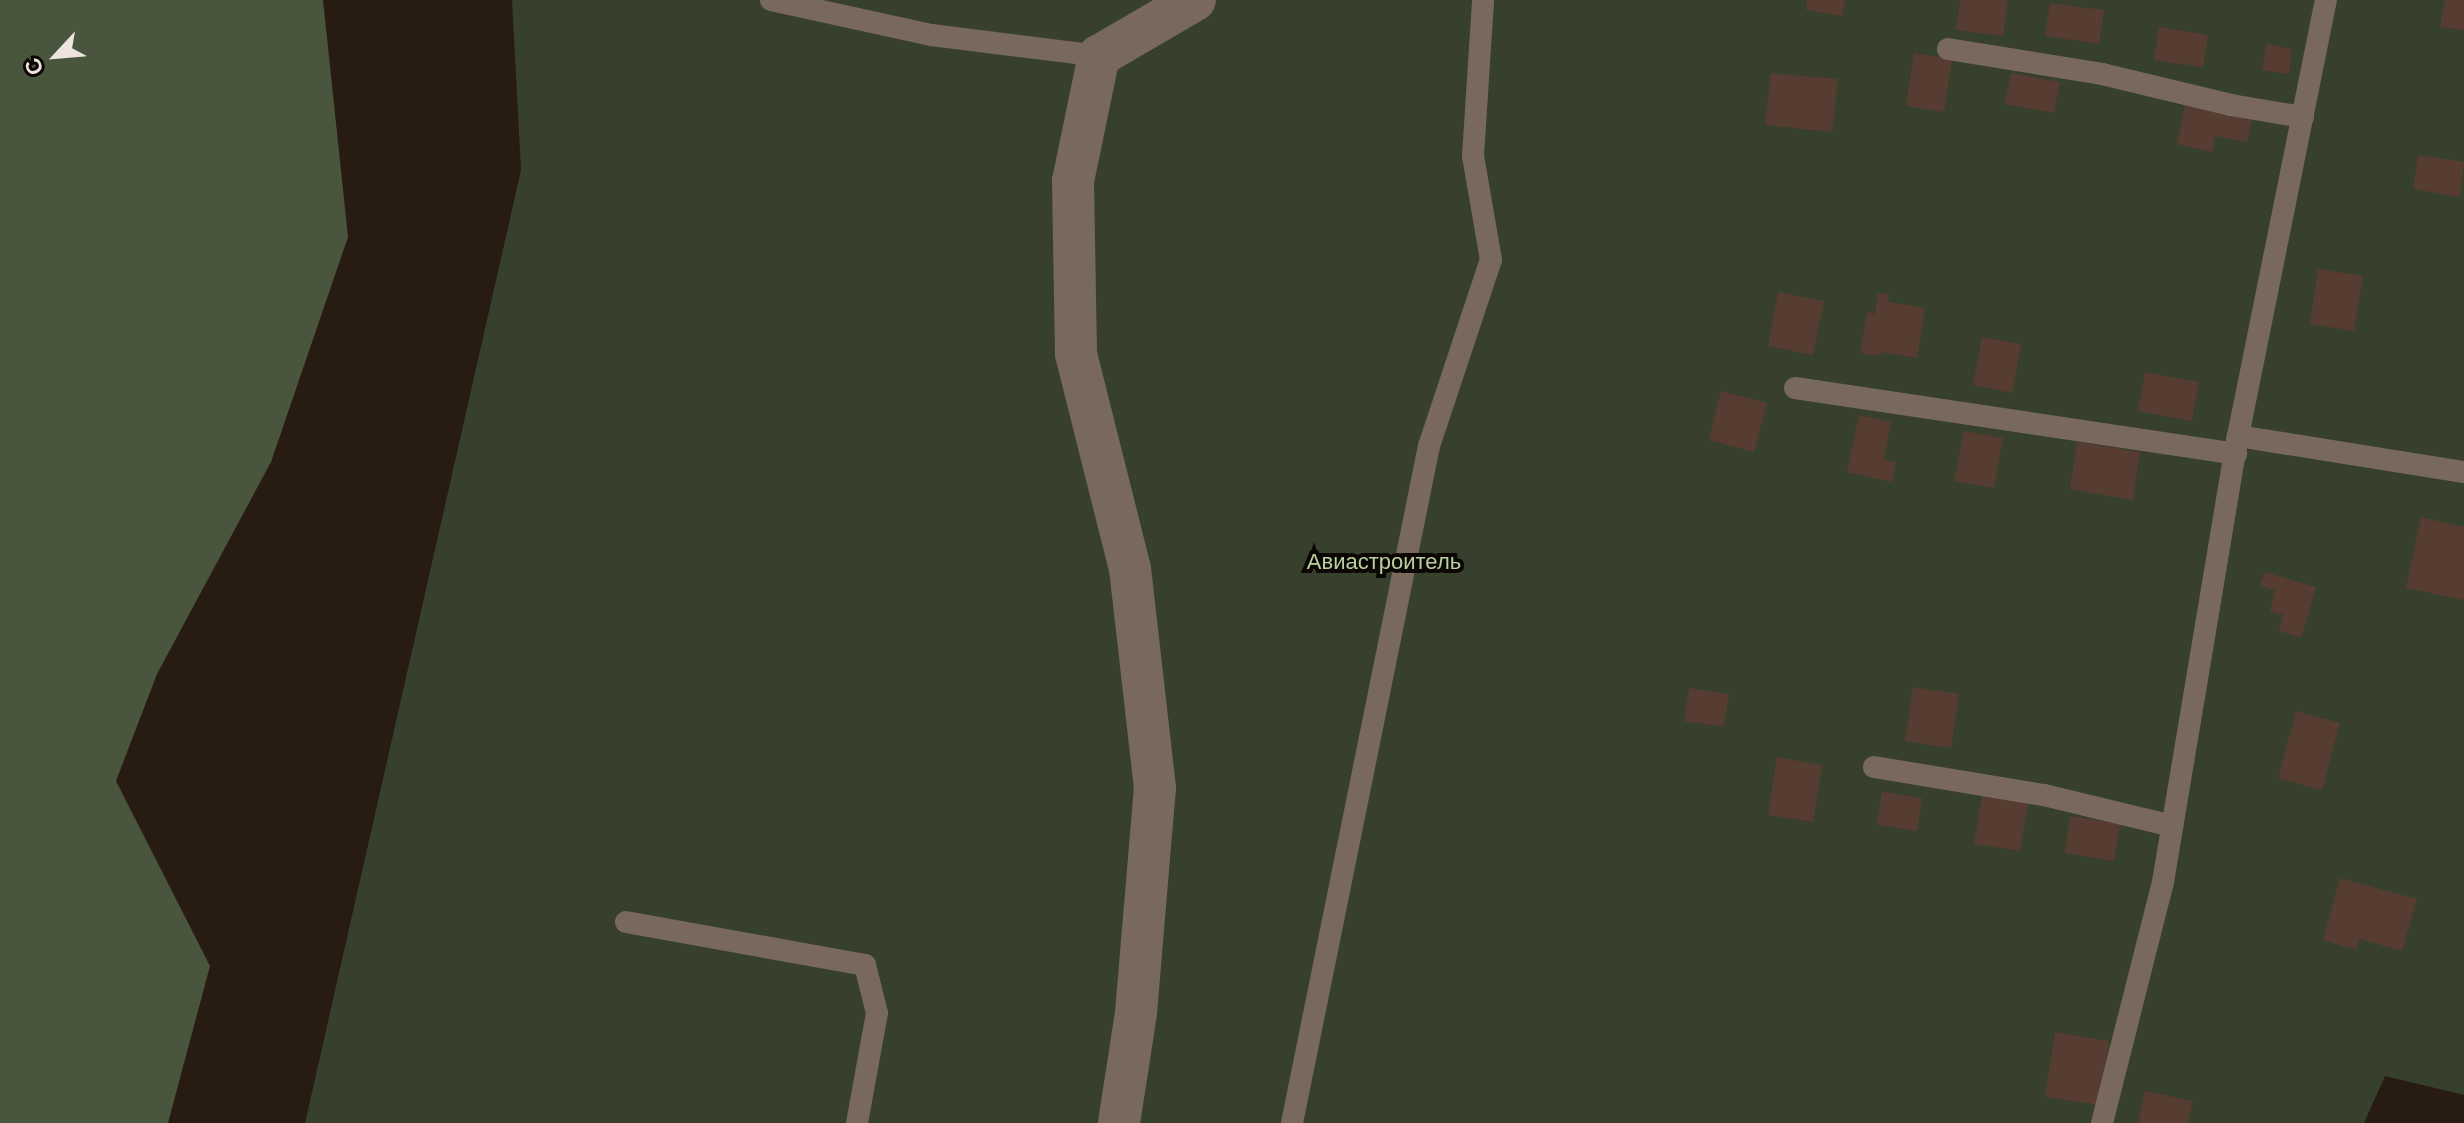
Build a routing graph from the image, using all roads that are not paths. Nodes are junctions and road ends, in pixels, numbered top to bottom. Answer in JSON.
{"nodes":[{"id":1,"x":771,"y":0,"type":"edge"},
{"id":2,"x":1195,"y":0,"type":"edge"},
{"id":3,"x":1483,"y":0,"type":"edge"},
{"id":4,"x":2326,"y":0,"type":"edge"},
{"id":5,"x":1948,"y":49,"type":"dead end"},
{"id":6,"x":1099,"y":56,"type":"junction"},
{"id":7,"x":2303,"y":117,"type":"junction"},
{"id":8,"x":1795,"y":388,"type":"dead end"},
{"id":9,"x":2237,"y":445,"type":"junction"},
{"id":10,"x":2464,"y":472,"type":"edge"},
{"id":11,"x":1874,"y":767,"type":"dead end"},
{"id":12,"x":2172,"y":826,"type":"junction"},
{"id":13,"x":626,"y":922,"type":"dead end"},
{"id":14,"x":857,"y":1123,"type":"edge"},
{"id":15,"x":1119,"y":1123,"type":"edge"},
{"id":16,"x":1292,"y":1123,"type":"edge"},
{"id":17,"x":2102,"y":1123,"type":"edge"}],
"edges":[{"from":1,"to":6,"type":"lane"},
{"from":2,"to":6,"type":"street"},
{"from":3,"to":16,"type":"lane"},
{"from":4,"to":7,"type":"lane"},
{"from":5,"to":7,"type":"lane"},
{"from":6,"to":15,"type":"street"},
{"from":7,"to":9,"type":"lane"},
{"from":8,"to":9,"type":"lane"},
{"from":9,"to":10,"type":"lane"},
{"from":9,"to":12,"type":"lane"},
{"from":11,"to":12,"type":"lane"},
{"from":12,"to":17,"type":"lane"},
{"from":13,"to":14,"type":"lane"}]}
